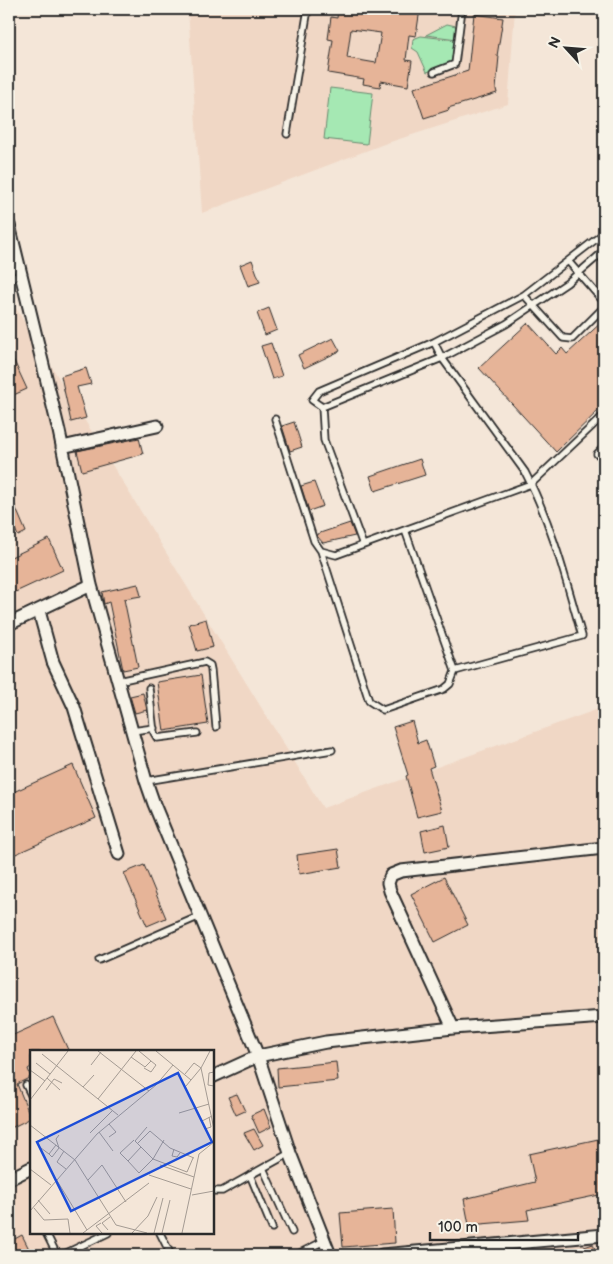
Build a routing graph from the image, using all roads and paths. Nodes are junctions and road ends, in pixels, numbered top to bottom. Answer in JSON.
{"nodes":[{"id":1,"x":308,"y":9,"type":"edge"},
{"id":2,"x":462,"y":9,"type":"edge"},
{"id":3,"x":434,"y":72,"type":"dead end"},
{"id":4,"x":287,"y":134,"type":"dead end"},
{"id":5,"x":9,"y":225,"type":"edge"},
{"id":6,"x":604,"y":233,"type":"edge"},
{"id":7,"x":604,"y":251,"type":"edge"},
{"id":8,"x":568,"y":261,"type":"junction"},
{"id":9,"x":579,"y":273,"type":"junction"},
{"id":10,"x":21,"y":274,"type":"junction"},
{"id":11,"x":9,"y":280,"type":"edge"},
{"id":12,"x":524,"y":295,"type":"junction"},
{"id":13,"x":534,"y":306,"type":"junction"},
{"id":14,"x":434,"y":342,"type":"junction"},
{"id":15,"x":442,"y":358,"type":"junction"},
{"id":16,"x":322,"y":407,"type":"junction"},
{"id":17,"x":604,"y":415,"type":"edge"},
{"id":18,"x":275,"y":419,"type":"dead end"},
{"id":19,"x":157,"y":426,"type":"dead end"},
{"id":20,"x":604,"y":447,"type":"edge"},
{"id":21,"x":62,"y":448,"type":"junction"},
{"id":22,"x":598,"y":454,"type":"dead end"},
{"id":23,"x":531,"y":484,"type":"junction"},
{"id":24,"x":405,"y":530,"type":"junction"},
{"id":25,"x":363,"y":545,"type":"junction"},
{"id":26,"x":322,"y":552,"type":"junction"},
{"id":27,"x":91,"y":585,"type":"junction"},
{"id":28,"x":39,"y":611,"type":"junction"},
{"id":29,"x":9,"y":624,"type":"edge"},
{"id":30,"x":455,"y":671,"type":"junction"},
{"id":31,"x":118,"y":681,"type":"junction"},
{"id":32,"x":149,"y":688,"type":"dead end"},
{"id":33,"x":216,"y":727,"type":"dead end"},
{"id":34,"x":154,"y":728,"type":"junction"},
{"id":35,"x":132,"y":731,"type":"junction"},
{"id":36,"x":197,"y":733,"type":"dead end"},
{"id":37,"x":332,"y":750,"type":"dead end"},
{"id":38,"x":146,"y":781,"type":"junction"},
{"id":39,"x":604,"y":848,"type":"edge"},
{"id":40,"x":119,"y":854,"type":"dead end"},
{"id":41,"x":200,"y":916,"type":"junction"},
{"id":42,"x":99,"y":960,"type":"dead end"},
{"id":43,"x":604,"y":1017,"type":"edge"},
{"id":44,"x":453,"y":1028,"type":"junction"},
{"id":45,"x":258,"y":1056,"type":"junction"},
{"id":46,"x":214,"y":1076,"type":"edge"},
{"id":47,"x":26,"y":1085,"type":"dead end"},
{"id":48,"x":30,"y":1093,"type":"edge"},
{"id":49,"x":290,"y":1153,"type":"junction"},
{"id":50,"x":30,"y":1168,"type":"edge"},
{"id":51,"x":263,"y":1168,"type":"junction"},
{"id":52,"x":250,"y":1175,"type":"junction"},
{"id":53,"x":9,"y":1179,"type":"edge"},
{"id":54,"x":214,"y":1191,"type":"edge"},
{"id":55,"x":272,"y":1228,"type":"dead end"},
{"id":56,"x":292,"y":1232,"type":"dead end"},
{"id":57,"x":46,"y":1234,"type":"edge"},
{"id":58,"x":106,"y":1234,"type":"edge"},
{"id":59,"x":160,"y":1234,"type":"edge"},
{"id":60,"x":604,"y":1235,"type":"edge"},
{"id":61,"x":324,"y":1241,"type":"junction"},
{"id":62,"x":57,"y":1255,"type":"edge"},
{"id":63,"x":62,"y":1255,"type":"edge"},
{"id":64,"x":171,"y":1255,"type":"edge"},
{"id":65,"x":296,"y":1255,"type":"edge"},
{"id":66,"x":330,"y":1255,"type":"edge"},
{"id":67,"x":382,"y":1255,"type":"edge"}],
"edges":[{"from":1,"to":4,"type":"lane"},
{"from":2,"to":3,"type":"lane"},
{"from":5,"to":10,"type":"street"},
{"from":6,"to":8,"type":"lane"},
{"from":7,"to":9,"type":"lane"},
{"from":8,"to":9,"type":"lane"},
{"from":8,"to":12,"type":"lane"},
{"from":9,"to":13,"type":"lane"},
{"from":9,"to":13,"type":"lane"},
{"from":10,"to":11,"type":"lane"},
{"from":10,"to":21,"type":"street"},
{"from":12,"to":13,"type":"lane"},
{"from":12,"to":14,"type":"lane"},
{"from":13,"to":15,"type":"lane"},
{"from":14,"to":15,"type":"lane"},
{"from":14,"to":16,"type":"lane"},
{"from":15,"to":16,"type":"lane"},
{"from":15,"to":23,"type":"lane"},
{"from":16,"to":25,"type":"lane"},
{"from":17,"to":23,"type":"lane"},
{"from":18,"to":26,"type":"lane"},
{"from":19,"to":21,"type":"street"},
{"from":20,"to":22,"type":"lane"},
{"from":21,"to":27,"type":"street"},
{"from":23,"to":24,"type":"lane"},
{"from":23,"to":30,"type":"lane"},
{"from":24,"to":25,"type":"lane"},
{"from":24,"to":30,"type":"lane"},
{"from":25,"to":26,"type":"lane"},
{"from":26,"to":30,"type":"lane"},
{"from":27,"to":28,"type":"street"},
{"from":27,"to":31,"type":"street"},
{"from":28,"to":29,"type":"street"},
{"from":28,"to":40,"type":"street"},
{"from":31,"to":33,"type":"lane"},
{"from":31,"to":35,"type":"street"},
{"from":32,"to":34,"type":"lane"},
{"from":34,"to":35,"type":"lane"},
{"from":34,"to":36,"type":"lane"},
{"from":35,"to":38,"type":"street"},
{"from":37,"to":38,"type":"lane"},
{"from":38,"to":41,"type":"street"},
{"from":39,"to":44,"type":"street"},
{"from":41,"to":42,"type":"lane"},
{"from":41,"to":45,"type":"street"},
{"from":43,"to":44,"type":"street"},
{"from":44,"to":45,"type":"street"},
{"from":45,"to":46,"type":"street"},
{"from":45,"to":49,"type":"street"},
{"from":47,"to":48,"type":"lane"},
{"from":49,"to":51,"type":"lane"},
{"from":49,"to":61,"type":"street"},
{"from":50,"to":53,"type":"street"},
{"from":51,"to":52,"type":"lane"},
{"from":51,"to":56,"type":"lane"},
{"from":52,"to":54,"type":"lane"},
{"from":52,"to":55,"type":"lane"},
{"from":57,"to":62,"type":"lane"},
{"from":58,"to":63,"type":"lane"},
{"from":59,"to":64,"type":"lane"},
{"from":60,"to":67,"type":"street"},
{"from":61,"to":65,"type":"lane"},
{"from":61,"to":66,"type":"street"}]}
